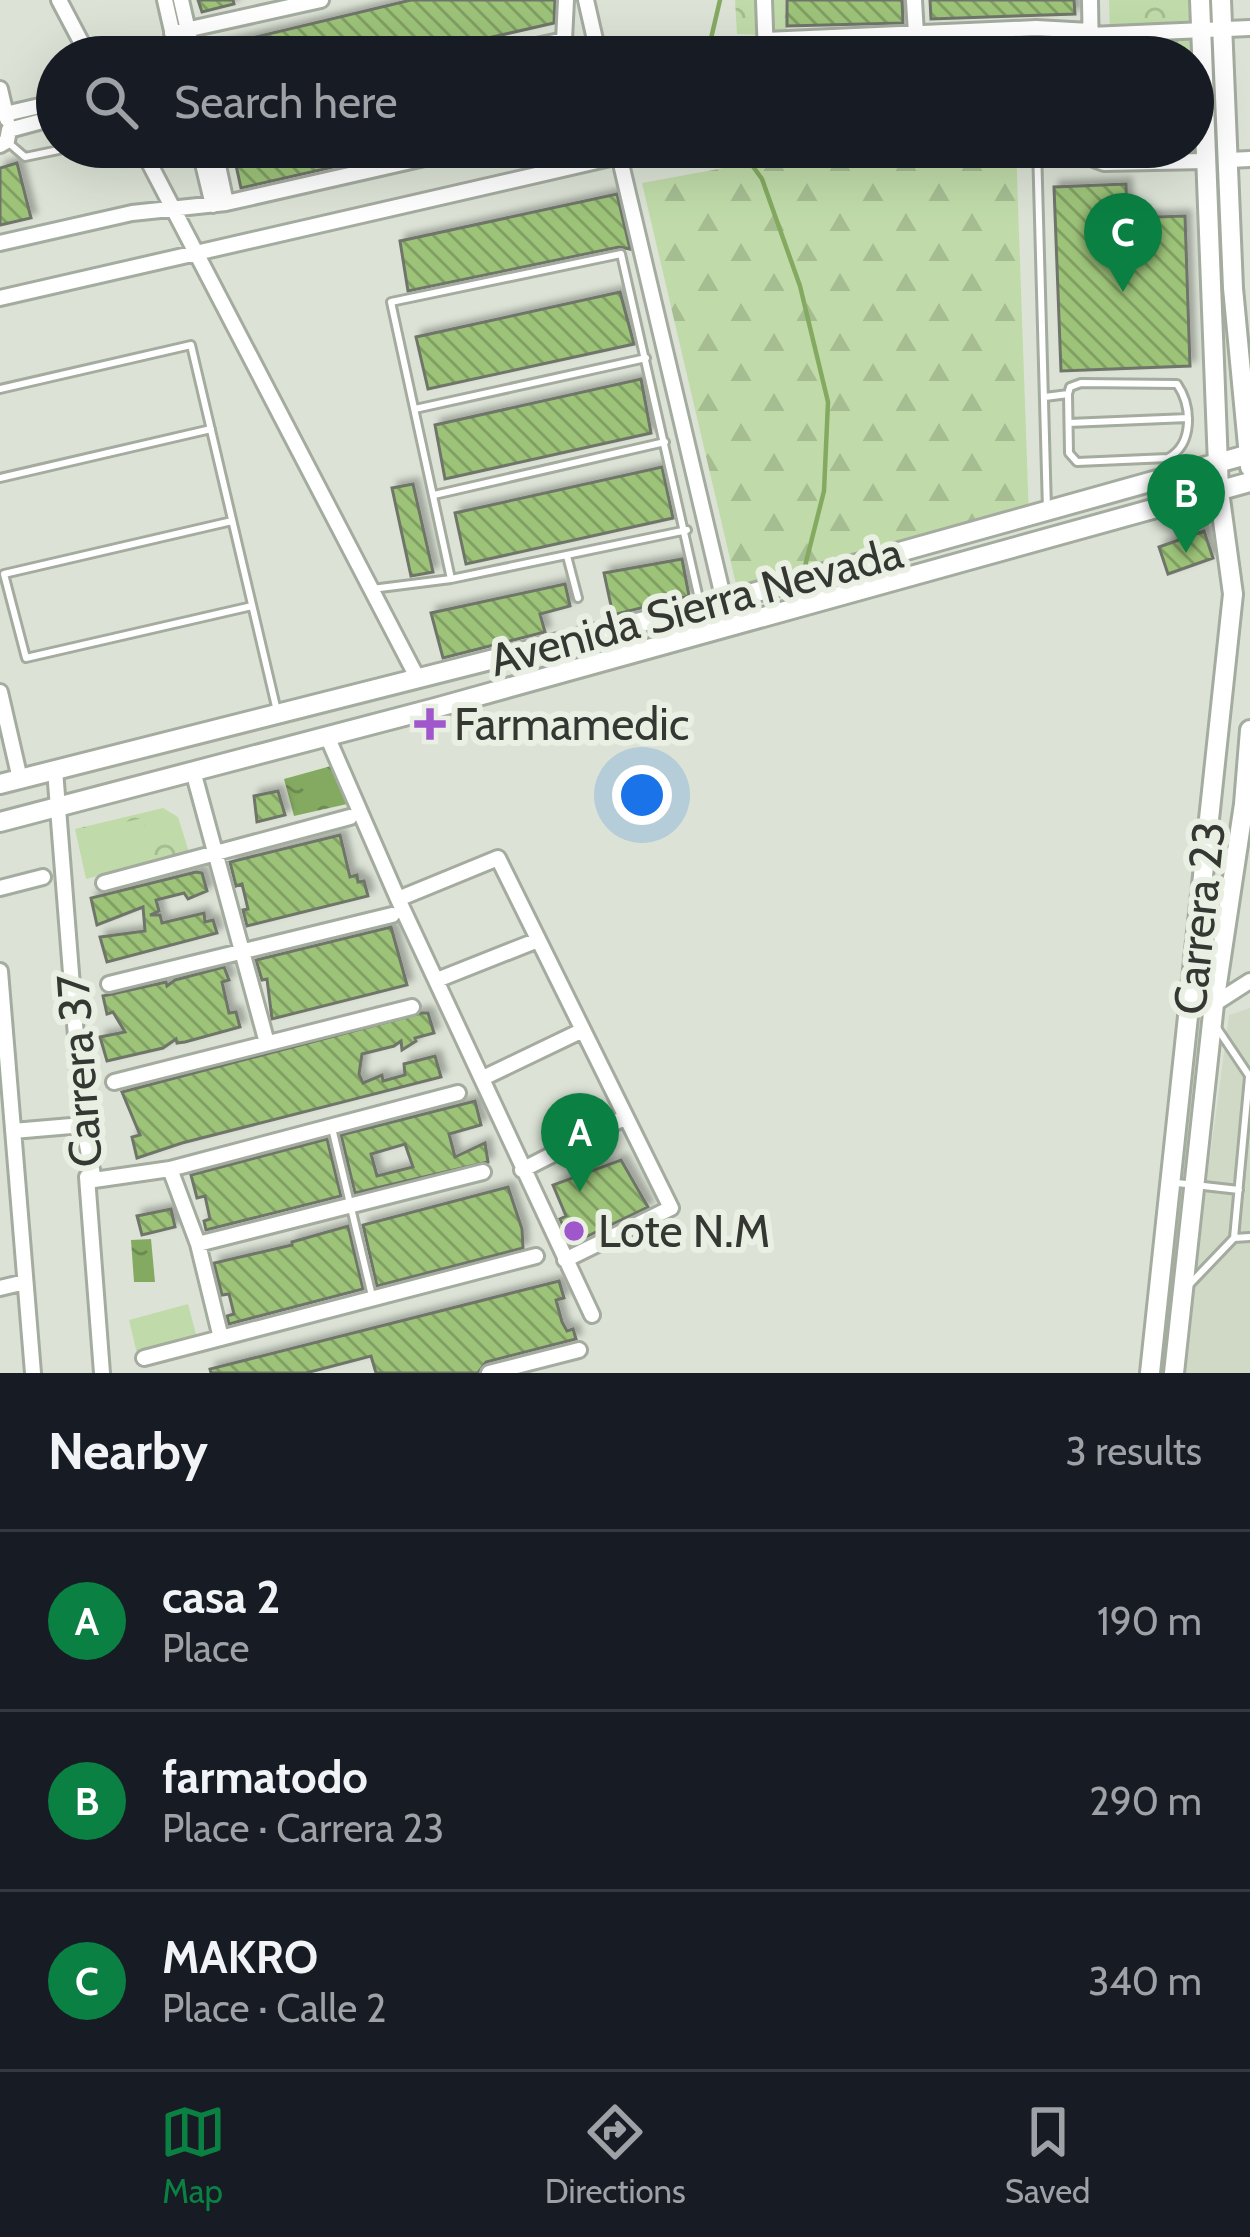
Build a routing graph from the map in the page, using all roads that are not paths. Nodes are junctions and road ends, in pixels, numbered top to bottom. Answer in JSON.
{"nodes":[{"id":1,"x":59,"y":0,"type":"edge"},
{"id":2,"x":165,"y":0,"type":"edge"},
{"id":3,"x":181,"y":0,"type":"edge"},
{"id":4,"x":321,"y":0,"type":"edge"},
{"id":5,"x":566,"y":0,"type":"edge"},
{"id":6,"x":586,"y":0,"type":"edge"},
{"id":7,"x":764,"y":0,"type":"edge"},
{"id":8,"x":914,"y":0,"type":"edge"},
{"id":9,"x":1090,"y":0,"type":"edge"},
{"id":10,"x":1200,"y":0,"type":"edge"},
{"id":11,"x":1221,"y":0,"type":"edge"},
{"id":12,"x":1250,"y":28,"type":"edge"},
{"id":13,"x":180,"y":31,"type":"junction"},
{"id":14,"x":1212,"y":31,"type":"junction"},
{"id":15,"x":916,"y":34,"type":"junction"},
{"id":16,"x":78,"y":36,"type":"edge"},
{"id":17,"x":180,"y":36,"type":"edge"},
{"id":18,"x":183,"y":36,"type":"edge"},
{"id":19,"x":564,"y":36,"type":"edge"},
{"id":20,"x":594,"y":36,"type":"edge"},
{"id":21,"x":765,"y":36,"type":"edge"},
{"id":22,"x":866,"y":36,"type":"edge"},
{"id":23,"x":1067,"y":36,"type":"edge"},
{"id":24,"x":1091,"y":36,"type":"edge"},
{"id":25,"x":1157,"y":36,"type":"edge"},
{"id":26,"x":1212,"y":36,"type":"edge"},
{"id":27,"x":1213,"y":36,"type":"edge"},
{"id":28,"x":1214,"y":46,"type":"edge"},
{"id":29,"x":0,"y":89,"type":"edge"},
{"id":30,"x":36,"y":115,"type":"edge"},
{"id":31,"x":36,"y":123,"type":"edge"},
{"id":32,"x":5,"y":133,"type":"edge"},
{"id":33,"x":36,"y":155,"type":"edge"},
{"id":34,"x":1250,"y":159,"type":"edge"},
{"id":35,"x":1229,"y":160,"type":"junction"},
{"id":36,"x":151,"y":168,"type":"edge"},
{"id":37,"x":206,"y":168,"type":"edge"},
{"id":38,"x":216,"y":168,"type":"edge"},
{"id":39,"x":379,"y":168,"type":"edge"},
{"id":40,"x":551,"y":168,"type":"edge"},
{"id":41,"x":622,"y":168,"type":"edge"},
{"id":42,"x":1038,"y":168,"type":"edge"},
{"id":43,"x":1206,"y":168,"type":"edge"},
{"id":44,"x":219,"y":204,"type":"junction"},
{"id":45,"x":174,"y":210,"type":"junction"},
{"id":46,"x":0,"y":243,"type":"edge"},
{"id":47,"x":194,"y":253,"type":"junction"},
{"id":48,"x":1242,"y":288,"type":"edge"},
{"id":49,"x":0,"y":298,"type":"edge"},
{"id":50,"x":646,"y":358,"type":"junction"},
{"id":51,"x":0,"y":389,"type":"edge"},
{"id":52,"x":1068,"y":394,"type":"junction"},
{"id":53,"x":1045,"y":397,"type":"junction"},
{"id":54,"x":415,"y":409,"type":"junction"},
{"id":55,"x":1188,"y":418,"type":"junction"},
{"id":56,"x":1069,"y":423,"type":"junction"},
{"id":57,"x":211,"y":430,"type":"junction"},
{"id":58,"x":664,"y":442,"type":"junction"},
{"id":59,"x":1249,"y":454,"type":"edge"},
{"id":60,"x":1218,"y":462,"type":"junction"},
{"id":61,"x":1250,"y":467,"type":"edge"},
{"id":62,"x":0,"y":478,"type":"edge"},
{"id":63,"x":1250,"y":482,"type":"edge"},
{"id":64,"x":1219,"y":490,"type":"junction"},
{"id":65,"x":434,"y":495,"type":"junction"},
{"id":66,"x":1047,"y":513,"type":"junction"},
{"id":67,"x":232,"y":521,"type":"junction"},
{"id":68,"x":687,"y":530,"type":"junction"},
{"id":69,"x":567,"y":556,"type":"junction"},
{"id":70,"x":452,"y":579,"type":"junction"},
{"id":71,"x":370,"y":589,"type":"junction"},
{"id":72,"x":578,"y":598,"type":"dead end"},
{"id":73,"x":724,"y":601,"type":"junction"},
{"id":74,"x":252,"y":606,"type":"junction"},
{"id":75,"x":701,"y":607,"type":"junction"},
{"id":76,"x":418,"y":679,"type":"junction"},
{"id":77,"x":0,"y":692,"type":"edge"},
{"id":78,"x":278,"y":714,"type":"junction"},
{"id":79,"x":1250,"y":730,"type":"edge"},
{"id":80,"x":327,"y":736,"type":"junction"},
{"id":81,"x":55,"y":770,"type":"junction"},
{"id":82,"x":193,"y":771,"type":"junction"},
{"id":83,"x":20,"y":779,"type":"junction"},
{"id":84,"x":0,"y":784,"type":"edge"},
{"id":85,"x":59,"y":807,"type":"junction"},
{"id":86,"x":1247,"y":809,"type":"edge"},
{"id":87,"x":350,"y":817,"type":"dead end"},
{"id":88,"x":0,"y":822,"type":"edge"},
{"id":89,"x":215,"y":853,"type":"junction"},
{"id":90,"x":43,"y":877,"type":"dead end"},
{"id":91,"x":104,"y":883,"type":"dead end"},
{"id":92,"x":0,"y":888,"type":"edge"},
{"id":93,"x":398,"y":899,"type":"junction"},
{"id":94,"x":392,"y":915,"type":"dead end"},
{"id":95,"x":538,"y":940,"type":"junction"},
{"id":96,"x":242,"y":954,"type":"junction"},
{"id":97,"x":0,"y":970,"type":"edge"},
{"id":98,"x":437,"y":980,"type":"junction"},
{"id":99,"x":1250,"y":981,"type":"edge"},
{"id":100,"x":110,"y":984,"type":"dead end"},
{"id":101,"x":1,"y":990,"type":"edge"},
{"id":102,"x":412,"y":1007,"type":"dead end"},
{"id":103,"x":1213,"y":1012,"type":"junction"},
{"id":104,"x":583,"y":1030,"type":"junction"},
{"id":105,"x":267,"y":1043,"type":"junction"},
{"id":106,"x":1250,"y":1077,"type":"edge"},
{"id":107,"x":483,"y":1078,"type":"junction"},
{"id":108,"x":114,"y":1082,"type":"dead end"},
{"id":109,"x":5,"y":1090,"type":"edge"},
{"id":110,"x":458,"y":1093,"type":"dead end"},
{"id":111,"x":626,"y":1117,"type":"junction"},
{"id":112,"x":83,"y":1125,"type":"junction"},
{"id":113,"x":332,"y":1125,"type":"junction"},
{"id":114,"x":13,"y":1131,"type":"junction"},
{"id":115,"x":1245,"y":1168,"type":"edge"},
{"id":116,"x":170,"y":1169,"type":"junction"},
{"id":117,"x":522,"y":1170,"type":"junction"},
{"id":118,"x":483,"y":1172,"type":"dead end"},
{"id":119,"x":94,"y":1180,"type":"junction"},
{"id":120,"x":1171,"y":1182,"type":"junction"},
{"id":121,"x":1195,"y":1184,"type":"junction"},
{"id":122,"x":18,"y":1187,"type":"junction"},
{"id":123,"x":1239,"y":1190,"type":"junction"},
{"id":124,"x":0,"y":1191,"type":"edge"},
{"id":125,"x":348,"y":1206,"type":"junction"},
{"id":126,"x":1234,"y":1238,"type":"junction"},
{"id":127,"x":1250,"y":1238,"type":"edge"},
{"id":128,"x":198,"y":1244,"type":"junction"},
{"id":129,"x":536,"y":1256,"type":"dead end"},
{"id":130,"x":565,"y":1260,"type":"junction"},
{"id":131,"x":25,"y":1282,"type":"junction"},
{"id":132,"x":0,"y":1288,"type":"edge"},
{"id":133,"x":1183,"y":1292,"type":"junction"},
{"id":134,"x":372,"y":1298,"type":"junction"},
{"id":135,"x":592,"y":1315,"type":"dead end"},
{"id":136,"x":221,"y":1338,"type":"junction"},
{"id":137,"x":579,"y":1350,"type":"dead end"},
{"id":138,"x":144,"y":1358,"type":"dead end"},
{"id":139,"x":32,"y":1373,"type":"edge"},
{"id":140,"x":102,"y":1373,"type":"edge"},
{"id":141,"x":489,"y":1373,"type":"edge"},
{"id":142,"x":1150,"y":1373,"type":"edge"},
{"id":143,"x":1174,"y":1373,"type":"edge"}],
"edges":[{"from":1,"to":16,"type":"street"},
{"from":2,"to":13,"type":"street"},
{"from":3,"to":13,"type":"street"},
{"from":4,"to":13,"type":"street"},
{"from":5,"to":19,"type":"street"},
{"from":6,"to":20,"type":"street"},
{"from":7,"to":21,"type":"street"},
{"from":8,"to":15,"type":"street"},
{"from":9,"to":24,"type":"street"},
{"from":10,"to":14,"type":"main road"},
{"from":11,"to":14,"type":"main road"},
{"from":12,"to":14,"type":"street"},
{"from":13,"to":17,"type":"street"},
{"from":13,"to":18,"type":"street"},
{"from":14,"to":25,"type":"street"},
{"from":14,"to":26,"type":"main road","name":"Carrera 23"},
{"from":14,"to":27,"type":"main road"},
{"from":15,"to":22,"type":"street"},
{"from":15,"to":23,"type":"street"},
{"from":28,"to":35,"type":"main road"},
{"from":29,"to":32,"type":"street"},
{"from":30,"to":32,"type":"street"},
{"from":31,"to":32,"type":"street"},
{"from":32,"to":33,"type":"lane"},
{"from":34,"to":35,"type":"street"},
{"from":35,"to":48,"type":"main road"},
{"from":36,"to":45,"type":"street"},
{"from":37,"to":44,"type":"street"},
{"from":38,"to":44,"type":"street"},
{"from":39,"to":44,"type":"street"},
{"from":40,"to":47,"type":"street"},
{"from":41,"to":73,"type":"street"},
{"from":42,"to":53,"type":"lane"},
{"from":43,"to":60,"type":"main road","name":"Carrera 23"},
{"from":44,"to":45,"type":"street"},
{"from":45,"to":46,"type":"street"},
{"from":45,"to":47,"type":"street"},
{"from":47,"to":49,"type":"street"},
{"from":47,"to":71,"type":"street"},
{"from":48,"to":59,"type":"main road"},
{"from":50,"to":54,"type":"lane"},
{"from":50,"to":54,"type":"lane"},
{"from":50,"to":58,"type":"lane"},
{"from":51,"to":57,"type":"lane"},
{"from":52,"to":53,"type":"lane"},
{"from":52,"to":55,"type":"lane"},
{"from":52,"to":56,"type":"lane"},
{"from":53,"to":66,"type":"lane"},
{"from":54,"to":65,"type":"lane"},
{"from":55,"to":56,"type":"lane"},
{"from":55,"to":56,"type":"lane"},
{"from":57,"to":62,"type":"lane"},
{"from":57,"to":67,"type":"lane"},
{"from":58,"to":65,"type":"lane"},
{"from":58,"to":68,"type":"lane"},
{"from":59,"to":60,"type":"main road","name":"Avenida Sierra Nevada"},
{"from":59,"to":61,"type":"main road"},
{"from":60,"to":64,"type":"main road","name":"Carrera 23"},
{"from":60,"to":66,"type":"main road","name":"Avenida Sierra Nevada"},
{"from":63,"to":64,"type":"main road","name":"Avenida Sierra Nevada"},
{"from":64,"to":80,"type":"main road","name":"Avenida Sierra Nevada"},
{"from":64,"to":120,"type":"main road","name":"Carrera 23"},
{"from":65,"to":70,"type":"lane"},
{"from":66,"to":73,"type":"main road","name":"Avenida Sierra Nevada"},
{"from":67,"to":74,"type":"lane"},
{"from":67,"to":74,"type":"lane"},
{"from":68,"to":69,"type":"lane"},
{"from":68,"to":75,"type":"lane"},
{"from":69,"to":70,"type":"lane"},
{"from":69,"to":72,"type":"lane"},
{"from":70,"to":71,"type":"lane"},
{"from":71,"to":76,"type":"street"},
{"from":73,"to":75,"type":"main road","name":"Avenida Sierra Nevada"},
{"from":74,"to":78,"type":"lane"},
{"from":75,"to":76,"type":"main road","name":"Avenida Sierra Nevada"},
{"from":76,"to":78,"type":"main road","name":"Avenida Sierra Nevada"},
{"from":77,"to":83,"type":"street"},
{"from":78,"to":81,"type":"main road","name":"Avenida Sierra Nevada"},
{"from":79,"to":86,"type":"main road","name":"Carrera 23"},
{"from":80,"to":82,"type":"main road","name":"Avenida Sierra Nevada"},
{"from":80,"to":93,"type":"street"},
{"from":81,"to":83,"type":"main road","name":"Avenida Sierra Nevada"},
{"from":81,"to":85,"type":"street","name":"Carrera 37"},
{"from":82,"to":85,"type":"main road","name":"Avenida Sierra Nevada"},
{"from":82,"to":89,"type":"street"},
{"from":83,"to":84,"type":"main road","name":"Avenida Sierra Nevada"},
{"from":85,"to":88,"type":"main road","name":"Avenida Sierra Nevada"},
{"from":85,"to":112,"type":"street","name":"Carrera 37"},
{"from":86,"to":103,"type":"main road","name":"Carrera 23"},
{"from":87,"to":89,"type":"street"},
{"from":89,"to":91,"type":"street"},
{"from":89,"to":96,"type":"street"},
{"from":90,"to":92,"type":"street"},
{"from":93,"to":95,"type":"street"},
{"from":93,"to":98,"type":"street"},
{"from":94,"to":96,"type":"street"},
{"from":95,"to":98,"type":"street"},
{"from":95,"to":104,"type":"street"},
{"from":96,"to":100,"type":"street"},
{"from":96,"to":105,"type":"street"},
{"from":97,"to":101,"type":"street"},
{"from":98,"to":107,"type":"street"},
{"from":99,"to":103,"type":"street"},
{"from":101,"to":109,"type":"street"},
{"from":102,"to":105,"type":"street"},
{"from":103,"to":106,"type":"lane"},
{"from":103,"to":121,"type":"main road","name":"Carrera 23"},
{"from":104,"to":107,"type":"street"},
{"from":104,"to":111,"type":"street"},
{"from":105,"to":108,"type":"street"},
{"from":106,"to":115,"type":"lane"},
{"from":107,"to":117,"type":"street"},
{"from":109,"to":114,"type":"street"},
{"from":110,"to":113,"type":"street"},
{"from":111,"to":117,"type":"street"},
{"from":111,"to":130,"type":"street"},
{"from":112,"to":114,"type":"street"},
{"from":112,"to":119,"type":"street","name":"Carrera 37"},
{"from":113,"to":116,"type":"street"},
{"from":113,"to":125,"type":"lane"},
{"from":114,"to":122,"type":"street"},
{"from":115,"to":123,"type":"lane"},
{"from":116,"to":119,"type":"street"},
{"from":116,"to":128,"type":"street"},
{"from":117,"to":130,"type":"street"},
{"from":118,"to":125,"type":"street"},
{"from":119,"to":140,"type":"street","name":"Carrera 37"},
{"from":120,"to":121,"type":"lane"},
{"from":120,"to":142,"type":"main road","name":"Carrera 23"},
{"from":121,"to":123,"type":"lane"},
{"from":121,"to":133,"type":"main road","name":"Carrera 23"},
{"from":122,"to":124,"type":"street"},
{"from":122,"to":131,"type":"street"},
{"from":123,"to":126,"type":"lane"},
{"from":125,"to":128,"type":"street"},
{"from":125,"to":134,"type":"lane"},
{"from":126,"to":127,"type":"lane"},
{"from":126,"to":133,"type":"lane"},
{"from":128,"to":136,"type":"street"},
{"from":129,"to":134,"type":"street"},
{"from":130,"to":135,"type":"street"},
{"from":131,"to":132,"type":"street"},
{"from":131,"to":139,"type":"street"},
{"from":133,"to":143,"type":"main road","name":"Carrera 23"},
{"from":134,"to":136,"type":"street"},
{"from":136,"to":138,"type":"street"},
{"from":137,"to":141,"type":"street"}]}
